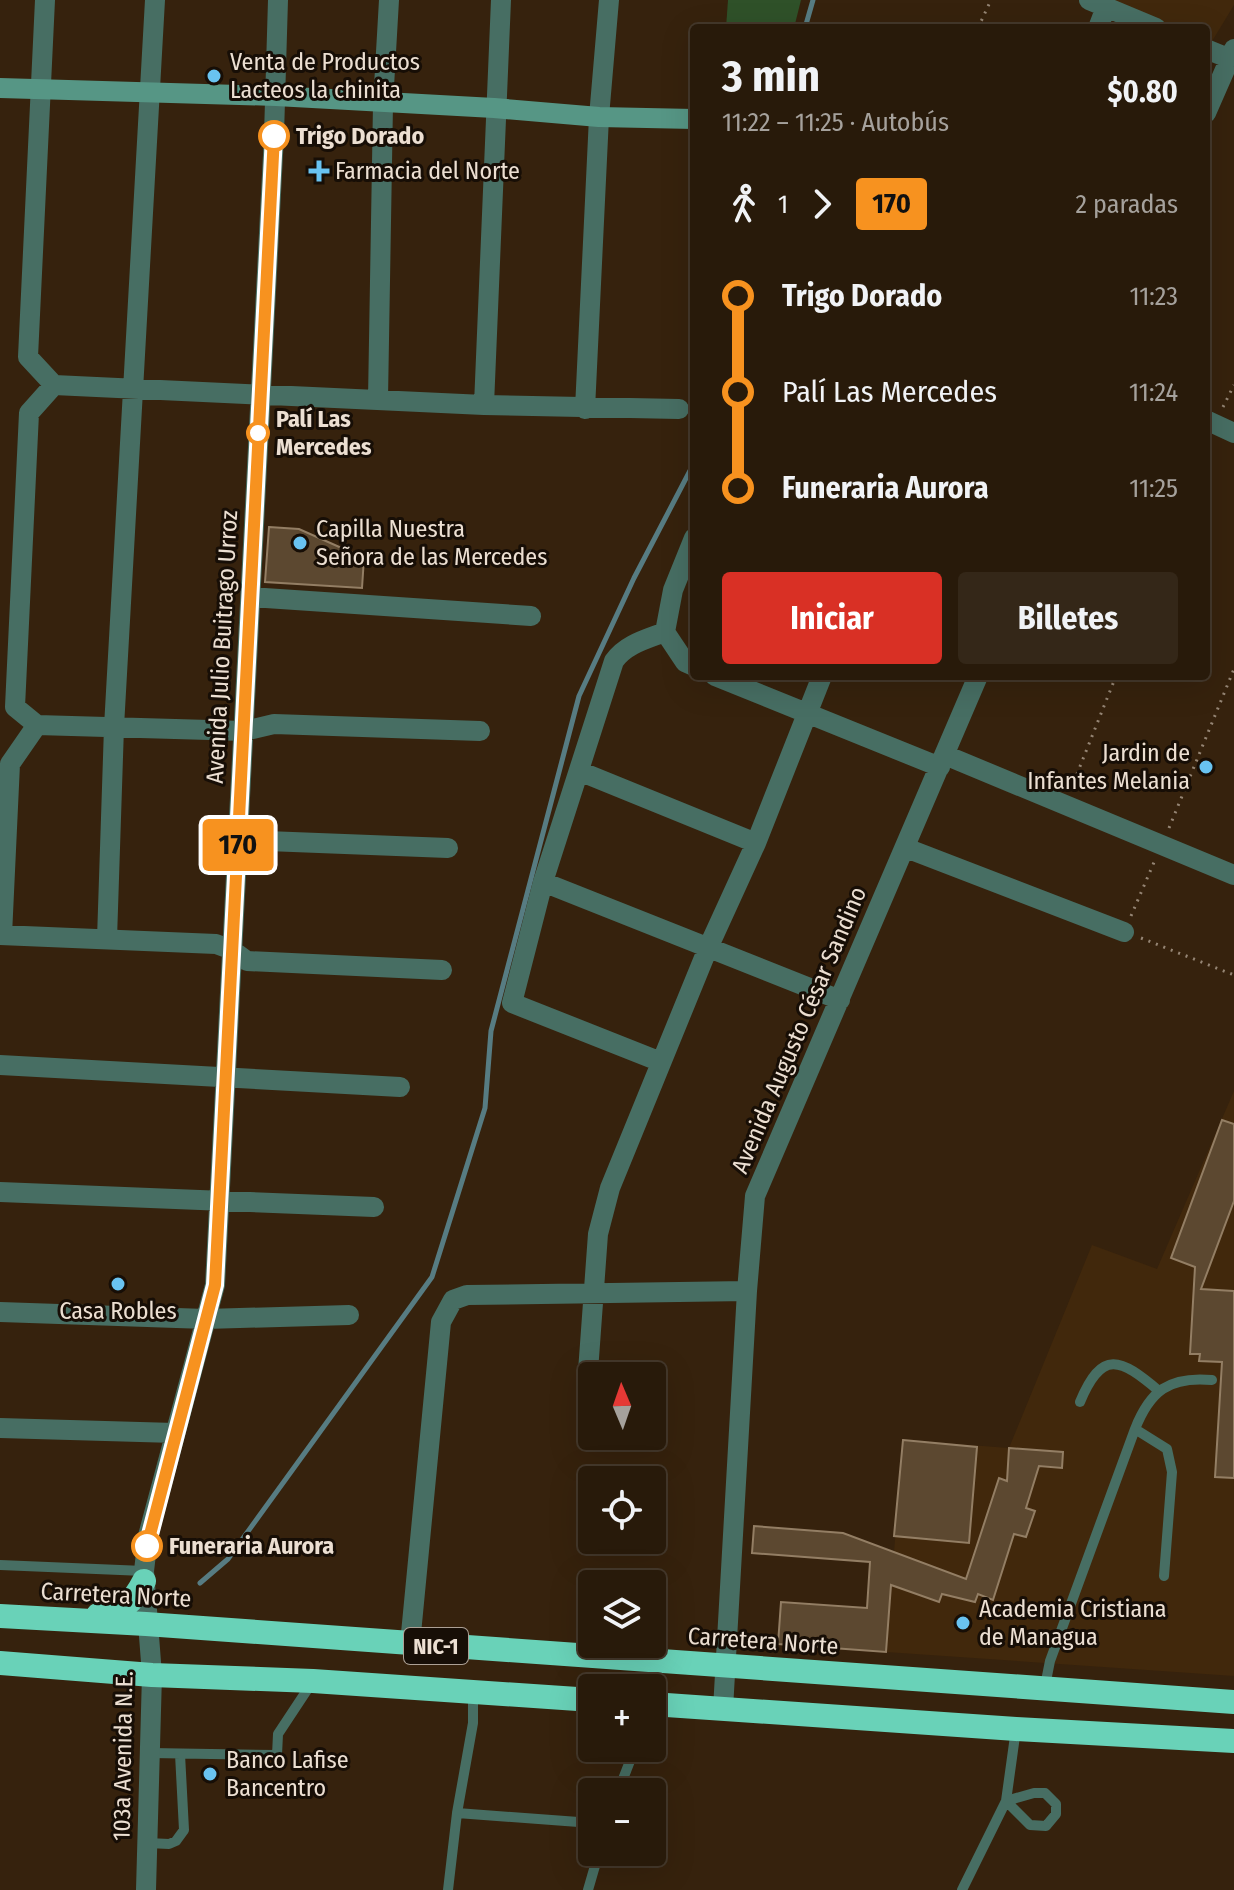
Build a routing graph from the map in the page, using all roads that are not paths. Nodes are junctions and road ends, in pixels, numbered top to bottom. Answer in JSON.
{"nodes":[{"id":1,"x":45,"y":0,"type":"edge"},
{"id":2,"x":155,"y":0,"type":"edge"},
{"id":3,"x":278,"y":0,"type":"edge"},
{"id":4,"x":389,"y":0,"type":"edge"},
{"id":5,"x":501,"y":0,"type":"edge"},
{"id":6,"x":609,"y":0,"type":"edge"},
{"id":7,"x":1098,"y":4,"type":"edge"},
{"id":8,"x":1146,"y":24,"type":"edge"},
{"id":9,"x":1210,"y":50,"type":"edge"},
{"id":10,"x":1231,"y":54,"type":"edge"},
{"id":11,"x":0,"y":88,"type":"edge"},
{"id":12,"x":40,"y":88,"type":"junction"},
{"id":13,"x":150,"y":94,"type":"junction"},
{"id":14,"x":276,"y":96,"type":"junction"},
{"id":15,"x":383,"y":104,"type":"junction"},
{"id":16,"x":1210,"y":104,"type":"edge"},
{"id":17,"x":494,"y":108,"type":"junction"},
{"id":18,"x":599,"y":117,"type":"junction"},
{"id":19,"x":690,"y":119,"type":"edge"},
{"id":20,"x":54,"y":385,"type":"junction"},
{"id":21,"x":134,"y":390,"type":"junction"},
{"id":22,"x":259,"y":394,"type":"junction"},
{"id":23,"x":378,"y":399,"type":"junction"},
{"id":24,"x":484,"y":405,"type":"junction"},
{"id":25,"x":585,"y":409,"type":"junction"},
{"id":26,"x":679,"y":409,"type":"dead end"},
{"id":27,"x":1210,"y":422,"type":"edge"},
{"id":28,"x":1234,"y":433,"type":"edge"},
{"id":29,"x":690,"y":548,"type":"edge"},
{"id":30,"x":251,"y":597,"type":"junction"},
{"id":31,"x":531,"y":616,"type":"dead end"},
{"id":32,"x":665,"y":632,"type":"junction"},
{"id":33,"x":690,"y":664,"type":"edge"},
{"id":34,"x":724,"y":680,"type":"edge"},
{"id":35,"x":820,"y":680,"type":"edge"},
{"id":36,"x":976,"y":680,"type":"edge"},
{"id":37,"x":805,"y":714,"type":"junction"},
{"id":38,"x":37,"y":725,"type":"junction"},
{"id":39,"x":114,"y":727,"type":"junction"},
{"id":40,"x":244,"y":731,"type":"junction"},
{"id":41,"x":480,"y":731,"type":"dead end"},
{"id":42,"x":942,"y":761,"type":"junction"},
{"id":43,"x":579,"y":771,"type":"junction"},
{"id":44,"x":238,"y":840,"type":"junction"},
{"id":45,"x":756,"y":843,"type":"junction"},
{"id":46,"x":448,"y":848,"type":"dead end"},
{"id":47,"x":906,"y":848,"type":"junction"},
{"id":48,"x":1234,"y":875,"type":"edge"},
{"id":49,"x":543,"y":882,"type":"junction"},
{"id":50,"x":1124,"y":932,"type":"dead end"},
{"id":51,"x":1,"y":935,"type":"edge"},
{"id":52,"x":107,"y":939,"type":"junction"},
{"id":53,"x":708,"y":948,"type":"junction"},
{"id":54,"x":232,"y":950,"type":"junction"},
{"id":55,"x":442,"y":970,"type":"dead end"},
{"id":56,"x":840,"y":1000,"type":"junction"},
{"id":57,"x":661,"y":1062,"type":"junction"},
{"id":58,"x":0,"y":1065,"type":"edge"},
{"id":59,"x":225,"y":1077,"type":"junction"},
{"id":60,"x":400,"y":1087,"type":"dead end"},
{"id":61,"x":0,"y":1192,"type":"edge"},
{"id":62,"x":219,"y":1201,"type":"junction"},
{"id":63,"x":374,"y":1207,"type":"dead end"},
{"id":64,"x":747,"y":1291,"type":"junction"},
{"id":65,"x":593,"y":1292,"type":"junction"},
{"id":66,"x":0,"y":1312,"type":"edge"},
{"id":67,"x":349,"y":1315,"type":"dead end"},
{"id":68,"x":206,"y":1319,"type":"junction"},
{"id":69,"x":588,"y":1362,"type":"edge"},
{"id":70,"x":1212,"y":1380,"type":"dead end"},
{"id":71,"x":1159,"y":1391,"type":"junction"},
{"id":72,"x":1080,"y":1402,"type":"dead end"},
{"id":73,"x":0,"y":1428,"type":"edge"},
{"id":74,"x":1135,"y":1429,"type":"junction"},
{"id":75,"x":175,"y":1433,"type":"junction"},
{"id":76,"x":0,"y":1565,"type":"edge"},
{"id":77,"x":144,"y":1576,"type":"junction"},
{"id":78,"x":1164,"y":1576,"type":"dead end"},
{"id":79,"x":0,"y":1616,"type":"edge"},
{"id":80,"x":55,"y":1618,"type":"junction"},
{"id":81,"x":146,"y":1624,"type":"junction"},
{"id":82,"x":410,"y":1644,"type":"junction"},
{"id":83,"x":0,"y":1663,"type":"edge"},
{"id":84,"x":725,"y":1666,"type":"junction"},
{"id":85,"x":152,"y":1675,"type":"junction"},
{"id":86,"x":313,"y":1681,"type":"junction"},
{"id":87,"x":1045,"y":1689,"type":"junction"},
{"id":88,"x":473,"y":1692,"type":"junction"},
{"id":89,"x":578,"y":1699,"type":"edge"},
{"id":90,"x":1234,"y":1702,"type":"edge"},
{"id":91,"x":666,"y":1705,"type":"edge"},
{"id":92,"x":723,"y":1709,"type":"junction"},
{"id":93,"x":1016,"y":1729,"type":"junction"},
{"id":94,"x":1166,"y":1738,"type":"junction"},
{"id":95,"x":1234,"y":1741,"type":"edge"},
{"id":96,"x":151,"y":1753,"type":"junction"},
{"id":97,"x":180,"y":1754,"type":"junction"},
{"id":98,"x":1006,"y":1801,"type":"junction"},
{"id":99,"x":457,"y":1813,"type":"junction"},
{"id":100,"x":578,"y":1822,"type":"edge"},
{"id":101,"x":148,"y":1843,"type":"junction"},
{"id":102,"x":595,"y":1866,"type":"edge"},
{"id":103,"x":146,"y":1890,"type":"edge"},
{"id":104,"x":448,"y":1890,"type":"edge"},
{"id":105,"x":588,"y":1890,"type":"edge"},
{"id":106,"x":962,"y":1890,"type":"edge"}],
"edges":[{"from":1,"to":12,"type":"street"},
{"from":2,"to":13,"type":"street"},
{"from":3,"to":14,"type":"street","name":"Avenida Julio Buitrago Urroz"},
{"from":4,"to":15,"type":"street"},
{"from":5,"to":17,"type":"street"},
{"from":6,"to":18,"type":"street"},
{"from":7,"to":8,"type":"street"},
{"from":9,"to":10,"type":"street"},
{"from":10,"to":16,"type":"street"},
{"from":11,"to":12,"type":"street"},
{"from":12,"to":13,"type":"street"},
{"from":12,"to":20,"type":"street"},
{"from":13,"to":14,"type":"street"},
{"from":13,"to":21,"type":"street"},
{"from":14,"to":15,"type":"street"},
{"from":14,"to":22,"type":"street","name":"Avenida Julio Buitrago Urroz"},
{"from":15,"to":17,"type":"street"},
{"from":15,"to":23,"type":"street"},
{"from":17,"to":18,"type":"street"},
{"from":17,"to":24,"type":"street"},
{"from":18,"to":19,"type":"street"},
{"from":18,"to":25,"type":"street"},
{"from":20,"to":21,"type":"street"},
{"from":20,"to":38,"type":"street"},
{"from":21,"to":22,"type":"street"},
{"from":21,"to":39,"type":"street"},
{"from":22,"to":23,"type":"street"},
{"from":22,"to":30,"type":"street","name":"Avenida Julio Buitrago Urroz"},
{"from":23,"to":24,"type":"street"},
{"from":24,"to":25,"type":"street"},
{"from":25,"to":26,"type":"street"},
{"from":27,"to":28,"type":"street"},
{"from":29,"to":32,"type":"street"},
{"from":30,"to":31,"type":"street"},
{"from":30,"to":40,"type":"street","name":"Avenida Julio Buitrago Urroz"},
{"from":32,"to":33,"type":"street"},
{"from":32,"to":43,"type":"street"},
{"from":34,"to":37,"type":"street"},
{"from":35,"to":37,"type":"street"},
{"from":36,"to":42,"type":"street","name":"Avenida Augusto César Sandino"},
{"from":37,"to":42,"type":"street"},
{"from":37,"to":45,"type":"street"},
{"from":38,"to":39,"type":"street"},
{"from":38,"to":51,"type":"street"},
{"from":39,"to":40,"type":"street"},
{"from":39,"to":52,"type":"street"},
{"from":40,"to":41,"type":"street"},
{"from":40,"to":44,"type":"street","name":"Avenida Julio Buitrago Urroz"},
{"from":42,"to":47,"type":"street","name":"Avenida Augusto César Sandino"},
{"from":42,"to":48,"type":"street"},
{"from":43,"to":45,"type":"street"},
{"from":43,"to":49,"type":"street"},
{"from":44,"to":46,"type":"street"},
{"from":44,"to":54,"type":"street","name":"Avenida Julio Buitrago Urroz"},
{"from":45,"to":53,"type":"street"},
{"from":47,"to":50,"type":"street"},
{"from":47,"to":56,"type":"street","name":"Avenida Augusto César Sandino"},
{"from":49,"to":53,"type":"street"},
{"from":49,"to":57,"type":"street"},
{"from":51,"to":52,"type":"street"},
{"from":52,"to":54,"type":"street"},
{"from":53,"to":56,"type":"street"},
{"from":53,"to":57,"type":"street"},
{"from":54,"to":55,"type":"street"},
{"from":54,"to":59,"type":"street","name":"Avenida Julio Buitrago Urroz"},
{"from":56,"to":64,"type":"street","name":"Avenida Augusto César Sandino"},
{"from":57,"to":65,"type":"street"},
{"from":58,"to":59,"type":"street"},
{"from":59,"to":60,"type":"street"},
{"from":59,"to":62,"type":"street","name":"Avenida Julio Buitrago Urroz"},
{"from":61,"to":62,"type":"street"},
{"from":62,"to":63,"type":"street"},
{"from":62,"to":68,"type":"street","name":"Avenida Julio Buitrago Urroz"},
{"from":64,"to":65,"type":"street"},
{"from":64,"to":84,"type":"street","name":"Avenida Augusto César Sandino"},
{"from":65,"to":69,"type":"street"},
{"from":65,"to":82,"type":"street"},
{"from":66,"to":68,"type":"street"},
{"from":67,"to":68,"type":"street"},
{"from":68,"to":75,"type":"street","name":"Avenida Julio Buitrago Urroz"},
{"from":70,"to":71,"type":"lane"},
{"from":71,"to":72,"type":"lane"},
{"from":71,"to":74,"type":"lane"},
{"from":73,"to":75,"type":"street"},
{"from":74,"to":78,"type":"lane"},
{"from":74,"to":87,"type":"lane"},
{"from":75,"to":77,"type":"street","name":"Avenida Julio Buitrago Urroz"},
{"from":76,"to":77,"type":"lane"},
{"from":77,"to":80,"type":"highway"},
{"from":77,"to":81,"type":"street","name":"Avenida Julio Buitrago Urroz"},
{"from":79,"to":80,"type":"highway","name":"Carretera Norte","number":"NIC-1"},
{"from":80,"to":81,"type":"highway","name":"Carretera Norte","number":"NIC-1"},
{"from":81,"to":82,"type":"highway","name":"Carretera Norte","number":"NIC-1"},
{"from":81,"to":85,"type":"street","name":"103a Avenida N.E."},
{"from":82,"to":84,"type":"highway","name":"Carretera Norte","number":"NIC-1"},
{"from":83,"to":85,"type":"highway","number":"NIC-1"},
{"from":84,"to":87,"type":"highway","name":"Carretera Norte","number":"NIC-1"},
{"from":84,"to":92,"type":"street","name":"Avenida Augusto César Sandino"},
{"from":85,"to":86,"type":"highway","number":"NIC-1"},
{"from":85,"to":96,"type":"street","name":"103a Avenida N.E."},
{"from":86,"to":88,"type":"highway","number":"NIC-1"},
{"from":86,"to":97,"type":"lane"},
{"from":87,"to":90,"type":"highway","name":"Carretera Norte","number":"NIC-1"},
{"from":87,"to":94,"type":"highway"},
{"from":88,"to":89,"type":"highway","number":"NIC-1"},
{"from":88,"to":99,"type":"lane"},
{"from":91,"to":92,"type":"highway"},
{"from":92,"to":93,"type":"highway"},
{"from":93,"to":94,"type":"highway"},
{"from":93,"to":98,"type":"lane"},
{"from":94,"to":95,"type":"highway"},
{"from":96,"to":97,"type":"lane"},
{"from":96,"to":101,"type":"street","name":"103a Avenida N.E."},
{"from":97,"to":101,"type":"lane"},
{"from":98,"to":98,"type":"lane"},
{"from":98,"to":106,"type":"lane"},
{"from":99,"to":100,"type":"lane"},
{"from":99,"to":104,"type":"lane"},
{"from":101,"to":103,"type":"street","name":"103a Avenida N.E."},
{"from":102,"to":105,"type":"lane"}]}
